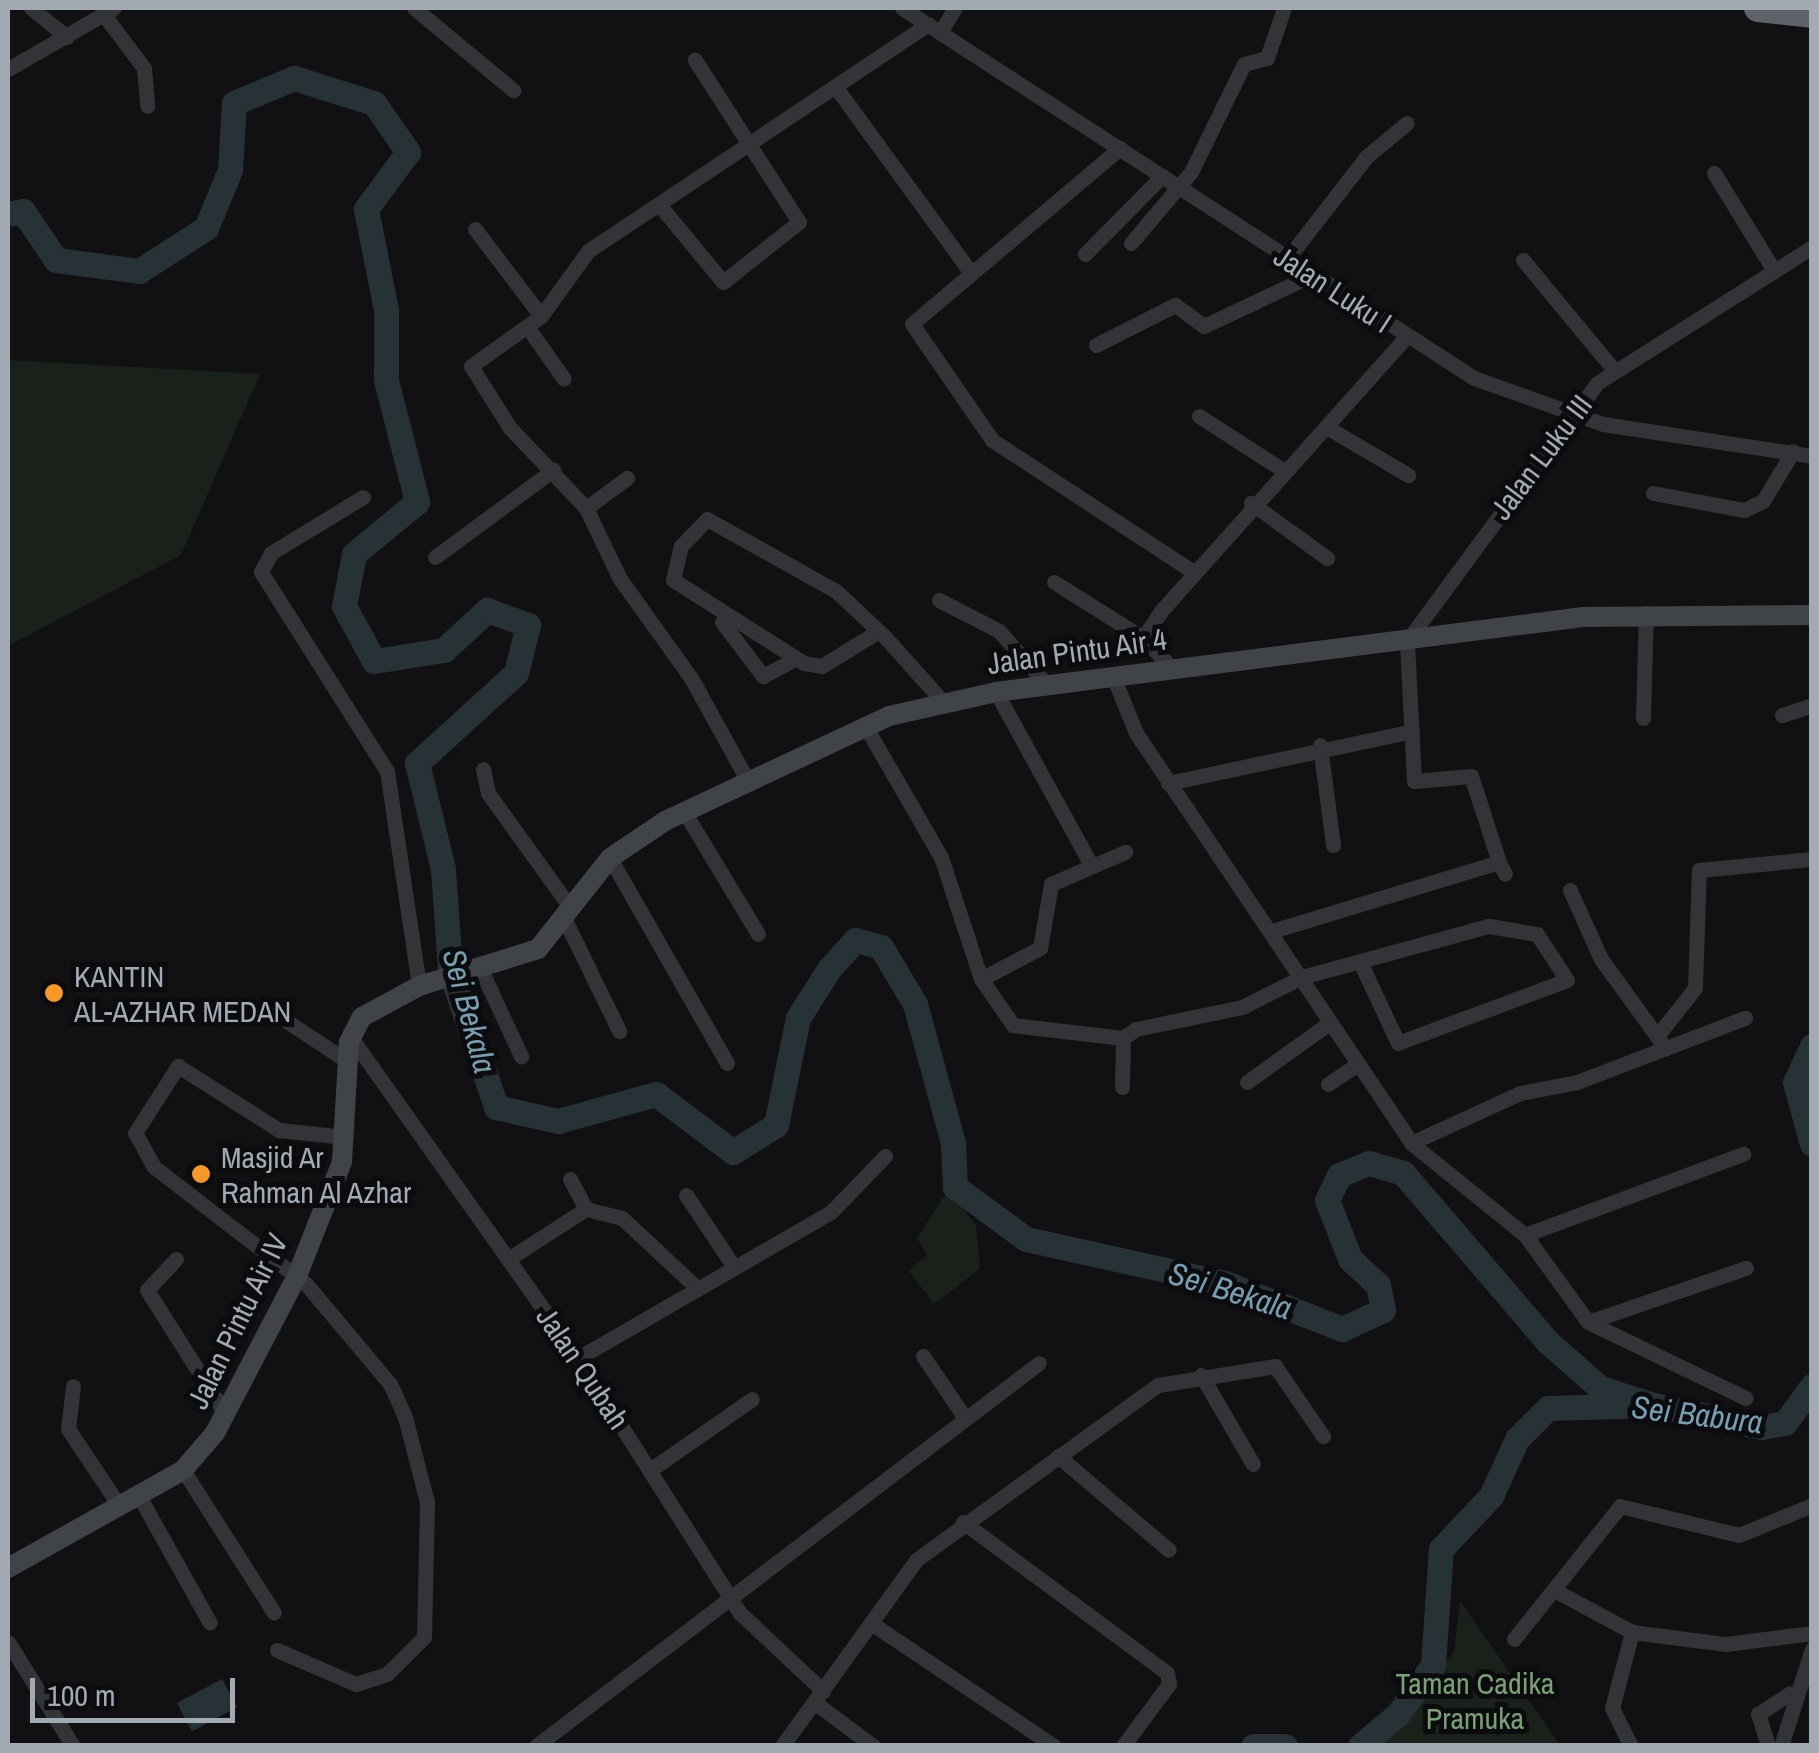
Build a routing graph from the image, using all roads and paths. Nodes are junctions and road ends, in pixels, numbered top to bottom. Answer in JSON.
{"nodes":[{"id":1,"x":30,"y":8,"type":"edge"},
{"id":2,"x":414,"y":8,"type":"edge"},
{"id":3,"x":902,"y":8,"type":"edge"},
{"id":4,"x":955,"y":8,"type":"edge"},
{"id":5,"x":1284,"y":8,"type":"edge"},
{"id":6,"x":1758,"y":8,"type":"edge"},
{"id":7,"x":109,"y":11,"type":"edge"},
{"id":8,"x":1812,"y":14,"type":"edge"},
{"id":9,"x":934,"y":28,"type":"junction"},
{"id":10,"x":66,"y":38,"type":"junction"},
{"id":11,"x":694,"y":60,"type":"dead end"},
{"id":12,"x":8,"y":68,"type":"edge"},
{"id":13,"x":837,"y":89,"type":"junction"},
{"id":14,"x":512,"y":90,"type":"dead end"},
{"id":15,"x":148,"y":106,"type":"dead end"},
{"id":16,"x":1407,"y":123,"type":"dead end"},
{"id":17,"x":748,"y":142,"type":"junction"},
{"id":18,"x":1120,"y":148,"type":"junction"},
{"id":19,"x":1714,"y":173,"type":"dead end"},
{"id":20,"x":1162,"y":176,"type":"junction"},
{"id":21,"x":1180,"y":187,"type":"junction"},
{"id":22,"x":661,"y":207,"type":"junction"},
{"id":23,"x":476,"y":228,"type":"dead end"},
{"id":24,"x":1131,"y":242,"type":"dead end"},
{"id":25,"x":1812,"y":247,"type":"edge"},
{"id":26,"x":1084,"y":254,"type":"dead end"},
{"id":27,"x":1287,"y":259,"type":"junction"},
{"id":28,"x":1523,"y":260,"type":"dead end"},
{"id":29,"x":1774,"y":269,"type":"junction"},
{"id":30,"x":969,"y":270,"type":"junction"},
{"id":31,"x":1312,"y":276,"type":"junction"},
{"id":32,"x":541,"y":316,"type":"junction"},
{"id":33,"x":528,"y":328,"type":"junction"},
{"id":34,"x":1406,"y":337,"type":"junction"},
{"id":35,"x":1096,"y":345,"type":"dead end"},
{"id":36,"x":1614,"y":370,"type":"junction"},
{"id":37,"x":564,"y":379,"type":"dead end"},
{"id":38,"x":1199,"y":416,"type":"dead end"},
{"id":39,"x":1568,"y":416,"type":"junction"},
{"id":40,"x":1330,"y":430,"type":"junction"},
{"id":41,"x":1793,"y":451,"type":"junction"},
{"id":42,"x":1812,"y":456,"type":"edge"},
{"id":43,"x":553,"y":470,"type":"junction"},
{"id":44,"x":1286,"y":472,"type":"junction"},
{"id":45,"x":1408,"y":475,"type":"dead end"},
{"id":46,"x":627,"y":478,"type":"dead end"},
{"id":47,"x":1653,"y":493,"type":"dead end"},
{"id":48,"x":363,"y":496,"type":"dead end"},
{"id":49,"x":1251,"y":504,"type":"junction"},
{"id":50,"x":586,"y":508,"type":"junction"},
{"id":51,"x":435,"y":557,"type":"dead end"},
{"id":52,"x":1327,"y":558,"type":"dead end"},
{"id":53,"x":1194,"y":572,"type":"junction"},
{"id":54,"x":1054,"y":582,"type":"dead end"},
{"id":55,"x":939,"y":600,"type":"dead end"},
{"id":56,"x":704,"y":604,"type":"junction"},
{"id":57,"x":1646,"y":613,"type":"junction"},
{"id":58,"x":1812,"y":616,"type":"edge"},
{"id":59,"x":877,"y":632,"type":"junction"},
{"id":60,"x":1143,"y":638,"type":"junction"},
{"id":61,"x":1407,"y":641,"type":"junction"},
{"id":62,"x":795,"y":658,"type":"junction"},
{"id":63,"x":1171,"y":667,"type":"junction"},
{"id":64,"x":1113,"y":676,"type":"junction"},
{"id":65,"x":1048,"y":686,"type":"junction"},
{"id":66,"x":996,"y":692,"type":"junction"},
{"id":67,"x":945,"y":704,"type":"junction"},
{"id":68,"x":1812,"y":705,"type":"edge"},
{"id":69,"x":1782,"y":714,"type":"dead end"},
{"id":70,"x":1644,"y":718,"type":"dead end"},
{"id":71,"x":867,"y":729,"type":"junction"},
{"id":72,"x":1412,"y":731,"type":"junction"},
{"id":73,"x":1320,"y":745,"type":"junction"},
{"id":74,"x":484,"y":769,"type":"dead end"},
{"id":75,"x":749,"y":783,"type":"junction"},
{"id":76,"x":1168,"y":783,"type":"junction"},
{"id":77,"x":684,"y":813,"type":"junction"},
{"id":78,"x":1333,"y":845,"type":"dead end"},
{"id":79,"x":1125,"y":852,"type":"dead end"},
{"id":80,"x":610,"y":858,"type":"junction"},
{"id":81,"x":1812,"y":859,"type":"edge"},
{"id":82,"x":1089,"y":861,"type":"junction"},
{"id":83,"x":1570,"y":890,"type":"dead end"},
{"id":84,"x":567,"y":912,"type":"junction"},
{"id":85,"x":1272,"y":931,"type":"junction"},
{"id":86,"x":758,"y":934,"type":"dead end"},
{"id":87,"x":1362,"y":966,"type":"junction"},
{"id":88,"x":478,"y":972,"type":"junction"},
{"id":89,"x":1302,"y":977,"type":"junction"},
{"id":90,"x":981,"y":979,"type":"junction"},
{"id":91,"x":1567,"y":980,"type":"junction"},
{"id":92,"x":427,"y":984,"type":"junction"},
{"id":93,"x":1576,"y":997,"type":"dead end"},
{"id":94,"x":278,"y":1016,"type":"dead end"},
{"id":95,"x":1746,"y":1018,"type":"dead end"},
{"id":96,"x":1329,"y":1023,"type":"junction"},
{"id":97,"x":619,"y":1031,"type":"dead end"},
{"id":98,"x":350,"y":1036,"type":"junction"},
{"id":99,"x":1123,"y":1038,"type":"junction"},
{"id":100,"x":1660,"y":1041,"type":"junction"},
{"id":101,"x":1398,"y":1042,"type":"junction"},
{"id":102,"x":1381,"y":1052,"type":"dead end"},
{"id":103,"x":522,"y":1056,"type":"dead end"},
{"id":104,"x":347,"y":1061,"type":"junction"},
{"id":105,"x":727,"y":1063,"type":"dead end"},
{"id":106,"x":1355,"y":1066,"type":"junction"},
{"id":107,"x":1247,"y":1082,"type":"dead end"},
{"id":108,"x":1328,"y":1084,"type":"dead end"},
{"id":109,"x":1122,"y":1087,"type":"dead end"},
{"id":110,"x":346,"y":1138,"type":"junction"},
{"id":111,"x":1412,"y":1143,"type":"junction"},
{"id":112,"x":1743,"y":1154,"type":"dead end"},
{"id":113,"x":885,"y":1156,"type":"dead end"},
{"id":114,"x":570,"y":1180,"type":"dead end"},
{"id":115,"x":686,"y":1195,"type":"dead end"},
{"id":116,"x":586,"y":1209,"type":"junction"},
{"id":117,"x":1525,"y":1235,"type":"junction"},
{"id":118,"x":176,"y":1259,"type":"dead end"},
{"id":119,"x":508,"y":1259,"type":"junction"},
{"id":120,"x":732,"y":1264,"type":"junction"},
{"id":121,"x":1746,"y":1268,"type":"dead end"},
{"id":122,"x":297,"y":1276,"type":"junction"},
{"id":123,"x":697,"y":1288,"type":"junction"},
{"id":124,"x":1588,"y":1322,"type":"junction"},
{"id":125,"x":924,"y":1356,"type":"dead end"},
{"id":126,"x":578,"y":1358,"type":"junction"},
{"id":127,"x":1039,"y":1363,"type":"dead end"},
{"id":128,"x":1201,"y":1375,"type":"junction"},
{"id":129,"x":73,"y":1386,"type":"dead end"},
{"id":130,"x":1746,"y":1398,"type":"dead end"},
{"id":131,"x":752,"y":1399,"type":"dead end"},
{"id":132,"x":226,"y":1415,"type":"junction"},
{"id":133,"x":965,"y":1418,"type":"junction"},
{"id":134,"x":1323,"y":1436,"type":"dead end"},
{"id":135,"x":1058,"y":1456,"type":"junction"},
{"id":136,"x":1253,"y":1464,"type":"dead end"},
{"id":137,"x":183,"y":1470,"type":"junction"},
{"id":138,"x":650,"y":1470,"type":"junction"},
{"id":139,"x":139,"y":1496,"type":"junction"},
{"id":140,"x":1812,"y":1506,"type":"edge"},
{"id":141,"x":120,"y":1507,"type":"junction"},
{"id":142,"x":963,"y":1522,"type":"junction"},
{"id":143,"x":1169,"y":1550,"type":"dead end"},
{"id":144,"x":8,"y":1568,"type":"edge"},
{"id":145,"x":1554,"y":1590,"type":"junction"},
{"id":146,"x":731,"y":1600,"type":"junction"},
{"id":147,"x":274,"y":1613,"type":"dead end"},
{"id":148,"x":210,"y":1622,"type":"dead end"},
{"id":149,"x":871,"y":1623,"type":"junction"},
{"id":150,"x":1632,"y":1632,"type":"junction"},
{"id":151,"x":1812,"y":1634,"type":"edge"},
{"id":152,"x":1514,"y":1639,"type":"dead end"},
{"id":153,"x":8,"y":1642,"type":"edge"},
{"id":154,"x":1812,"y":1648,"type":"edge"},
{"id":155,"x":276,"y":1650,"type":"dead end"},
{"id":156,"x":1790,"y":1693,"type":"junction"},
{"id":157,"x":818,"y":1697,"type":"junction"},
{"id":158,"x":73,"y":1746,"type":"edge"},
{"id":159,"x":536,"y":1746,"type":"edge"},
{"id":160,"x":782,"y":1746,"type":"edge"},
{"id":161,"x":873,"y":1746,"type":"edge"},
{"id":162,"x":1054,"y":1746,"type":"edge"},
{"id":163,"x":1122,"y":1746,"type":"edge"},
{"id":164,"x":1631,"y":1746,"type":"edge"},
{"id":165,"x":1768,"y":1746,"type":"edge"},
{"id":166,"x":1780,"y":1746,"type":"edge"}],
"edges":[{"from":1,"to":10,"type":"street"},
{"from":2,"to":14,"type":"street"},
{"from":3,"to":9,"type":"street","name":"Jalan Luku I"},
{"from":4,"to":9,"type":"street"},
{"from":5,"to":21,"type":"street"},
{"from":6,"to":8,"type":"highway"},
{"from":7,"to":10,"type":"street"},
{"from":7,"to":15,"type":"street"},
{"from":9,"to":13,"type":"street"},
{"from":9,"to":18,"type":"street","name":"Jalan Luku I"},
{"from":10,"to":12,"type":"street"},
{"from":11,"to":17,"type":"street"},
{"from":13,"to":17,"type":"street"},
{"from":13,"to":30,"type":"street"},
{"from":16,"to":27,"type":"street"},
{"from":17,"to":22,"type":"street"},
{"from":17,"to":22,"type":"street"},
{"from":18,"to":20,"type":"street","name":"Jalan Luku I"},
{"from":18,"to":30,"type":"street"},
{"from":19,"to":29,"type":"street"},
{"from":20,"to":21,"type":"street","name":"Jalan Luku I"},
{"from":20,"to":26,"type":"street"},
{"from":21,"to":24,"type":"street"},
{"from":21,"to":27,"type":"street","name":"Jalan Luku I"},
{"from":22,"to":32,"type":"street"},
{"from":23,"to":32,"type":"street"},
{"from":25,"to":29,"type":"street","name":"Jalan Luku III"},
{"from":27,"to":31,"type":"street","name":"Jalan Luku I"},
{"from":28,"to":36,"type":"street"},
{"from":29,"to":36,"type":"street","name":"Jalan Luku III"},
{"from":30,"to":53,"type":"street"},
{"from":31,"to":34,"type":"street","name":"Jalan Luku I"},
{"from":31,"to":35,"type":"street"},
{"from":32,"to":33,"type":"street"},
{"from":33,"to":37,"type":"street"},
{"from":33,"to":43,"type":"street"},
{"from":34,"to":39,"type":"street","name":"Jalan Luku I"},
{"from":34,"to":40,"type":"street"},
{"from":36,"to":39,"type":"street","name":"Jalan Luku III"},
{"from":38,"to":44,"type":"street"},
{"from":39,"to":41,"type":"street","name":"Jalan Luku I"},
{"from":39,"to":61,"type":"street","name":"Jalan Luku III"},
{"from":40,"to":44,"type":"street"},
{"from":40,"to":45,"type":"street"},
{"from":41,"to":42,"type":"street","name":"Jalan Luku I"},
{"from":41,"to":47,"type":"street"},
{"from":43,"to":50,"type":"street"},
{"from":43,"to":51,"type":"street"},
{"from":44,"to":49,"type":"street"},
{"from":46,"to":50,"type":"street"},
{"from":48,"to":92,"type":"street"},
{"from":49,"to":52,"type":"street"},
{"from":49,"to":53,"type":"street"},
{"from":50,"to":75,"type":"street"},
{"from":53,"to":60,"type":"street"},
{"from":54,"to":60,"type":"street"},
{"from":55,"to":65,"type":"street"},
{"from":56,"to":59,"type":"street"},
{"from":56,"to":62,"type":"street"},
{"from":56,"to":62,"type":"street"},
{"from":57,"to":58,"type":"main road","name":"Jalan Pintu Air 4"},
{"from":57,"to":61,"type":"main road","name":"Jalan Pintu Air 4"},
{"from":57,"to":70,"type":"street"},
{"from":59,"to":62,"type":"street"},
{"from":59,"to":67,"type":"street"},
{"from":60,"to":63,"type":"street"},
{"from":61,"to":63,"type":"main road","name":"Jalan Pintu Air 4"},
{"from":61,"to":72,"type":"street"},
{"from":63,"to":64,"type":"main road","name":"Jalan Pintu Air 4"},
{"from":64,"to":65,"type":"main road","name":"Jalan Pintu Air 4"},
{"from":64,"to":76,"type":"street"},
{"from":65,"to":66,"type":"main road","name":"Jalan Pintu Air 4"},
{"from":66,"to":67,"type":"main road","name":"Jalan Pintu Air 4"},
{"from":66,"to":82,"type":"street"},
{"from":67,"to":71,"type":"main road","name":"Jalan Pintu Air 4"},
{"from":68,"to":69,"type":"street"},
{"from":71,"to":75,"type":"main road","name":"Jalan Pintu Air 4"},
{"from":71,"to":90,"type":"street"},
{"from":72,"to":73,"type":"street"},
{"from":72,"to":85,"type":"street"},
{"from":73,"to":76,"type":"street"},
{"from":73,"to":78,"type":"street"},
{"from":74,"to":84,"type":"street"},
{"from":75,"to":77,"type":"main road","name":"Jalan Pintu Air 4"},
{"from":76,"to":85,"type":"street"},
{"from":77,"to":80,"type":"main road","name":"Jalan Pintu Air 4"},
{"from":77,"to":86,"type":"street"},
{"from":79,"to":82,"type":"street"},
{"from":80,"to":84,"type":"main road","name":"Jalan Pintu Air 4"},
{"from":80,"to":105,"type":"street"},
{"from":81,"to":100,"type":"street"},
{"from":82,"to":90,"type":"street"},
{"from":83,"to":100,"type":"street"},
{"from":84,"to":88,"type":"main road","name":"Jalan Pintu Air 4"},
{"from":84,"to":97,"type":"street"},
{"from":85,"to":89,"type":"street"},
{"from":87,"to":89,"type":"street"},
{"from":87,"to":91,"type":"street"},
{"from":87,"to":101,"type":"street"},
{"from":88,"to":92,"type":"main road","name":"Jalan Pintu Air 4"},
{"from":88,"to":103,"type":"street"},
{"from":89,"to":96,"type":"street"},
{"from":89,"to":99,"type":"street"},
{"from":90,"to":99,"type":"street"},
{"from":91,"to":93,"type":"street"},
{"from":91,"to":101,"type":"street"},
{"from":92,"to":98,"type":"main road"},
{"from":94,"to":104,"type":"street"},
{"from":95,"to":100,"type":"street"},
{"from":96,"to":106,"type":"street"},
{"from":96,"to":107,"type":"street"},
{"from":98,"to":104,"type":"main road","name":"Jalan Pintu Air IV"},
{"from":98,"to":119,"type":"street","name":"Jalan Qubah"},
{"from":99,"to":109,"type":"street"},
{"from":100,"to":111,"type":"street"},
{"from":101,"to":102,"type":"street"},
{"from":104,"to":110,"type":"main road","name":"Jalan Pintu Air IV"},
{"from":106,"to":108,"type":"street"},
{"from":106,"to":111,"type":"street"},
{"from":110,"to":122,"type":"main road","name":"Jalan Pintu Air IV"},
{"from":110,"to":122,"type":"street"},
{"from":111,"to":117,"type":"street"},
{"from":112,"to":117,"type":"street"},
{"from":113,"to":120,"type":"street"},
{"from":114,"to":116,"type":"street"},
{"from":115,"to":120,"type":"street"},
{"from":116,"to":119,"type":"street"},
{"from":116,"to":123,"type":"street"},
{"from":117,"to":124,"type":"street"},
{"from":118,"to":132,"type":"street"},
{"from":119,"to":126,"type":"street","name":"Jalan Qubah"},
{"from":120,"to":123,"type":"street"},
{"from":121,"to":124,"type":"street"},
{"from":122,"to":132,"type":"main road","name":"Jalan Pintu Air IV"},
{"from":122,"to":155,"type":"street"},
{"from":123,"to":126,"type":"street"},
{"from":124,"to":130,"type":"street"},
{"from":125,"to":133,"type":"street"},
{"from":126,"to":138,"type":"street","name":"Jalan Qubah"},
{"from":127,"to":133,"type":"street"},
{"from":128,"to":134,"type":"street"},
{"from":128,"to":135,"type":"street"},
{"from":128,"to":136,"type":"street"},
{"from":129,"to":141,"type":"street"},
{"from":131,"to":138,"type":"street"},
{"from":132,"to":137,"type":"main road","name":"Jalan Pintu Air IV"},
{"from":133,"to":146,"type":"street"},
{"from":135,"to":142,"type":"street"},
{"from":135,"to":143,"type":"street"},
{"from":137,"to":139,"type":"main road","name":"Jalan Pintu Air IV"},
{"from":137,"to":147,"type":"street"},
{"from":138,"to":146,"type":"street","name":"Jalan Qubah"},
{"from":139,"to":141,"type":"main road","name":"Jalan Pintu Air IV"},
{"from":139,"to":148,"type":"street"},
{"from":140,"to":145,"type":"street"},
{"from":141,"to":144,"type":"main road","name":"Jalan Pintu Air IV"},
{"from":142,"to":149,"type":"street"},
{"from":142,"to":163,"type":"street"},
{"from":145,"to":150,"type":"street"},
{"from":145,"to":152,"type":"street"},
{"from":146,"to":157,"type":"street","name":"Jalan Qubah"},
{"from":146,"to":159,"type":"street"},
{"from":149,"to":157,"type":"street"},
{"from":149,"to":162,"type":"street"},
{"from":150,"to":151,"type":"street"},
{"from":150,"to":164,"type":"street"},
{"from":153,"to":158,"type":"street"},
{"from":154,"to":156,"type":"street"},
{"from":156,"to":165,"type":"street"},
{"from":156,"to":166,"type":"street"},
{"from":157,"to":160,"type":"street"},
{"from":157,"to":161,"type":"street","name":"Jalan Qubah"}]}
